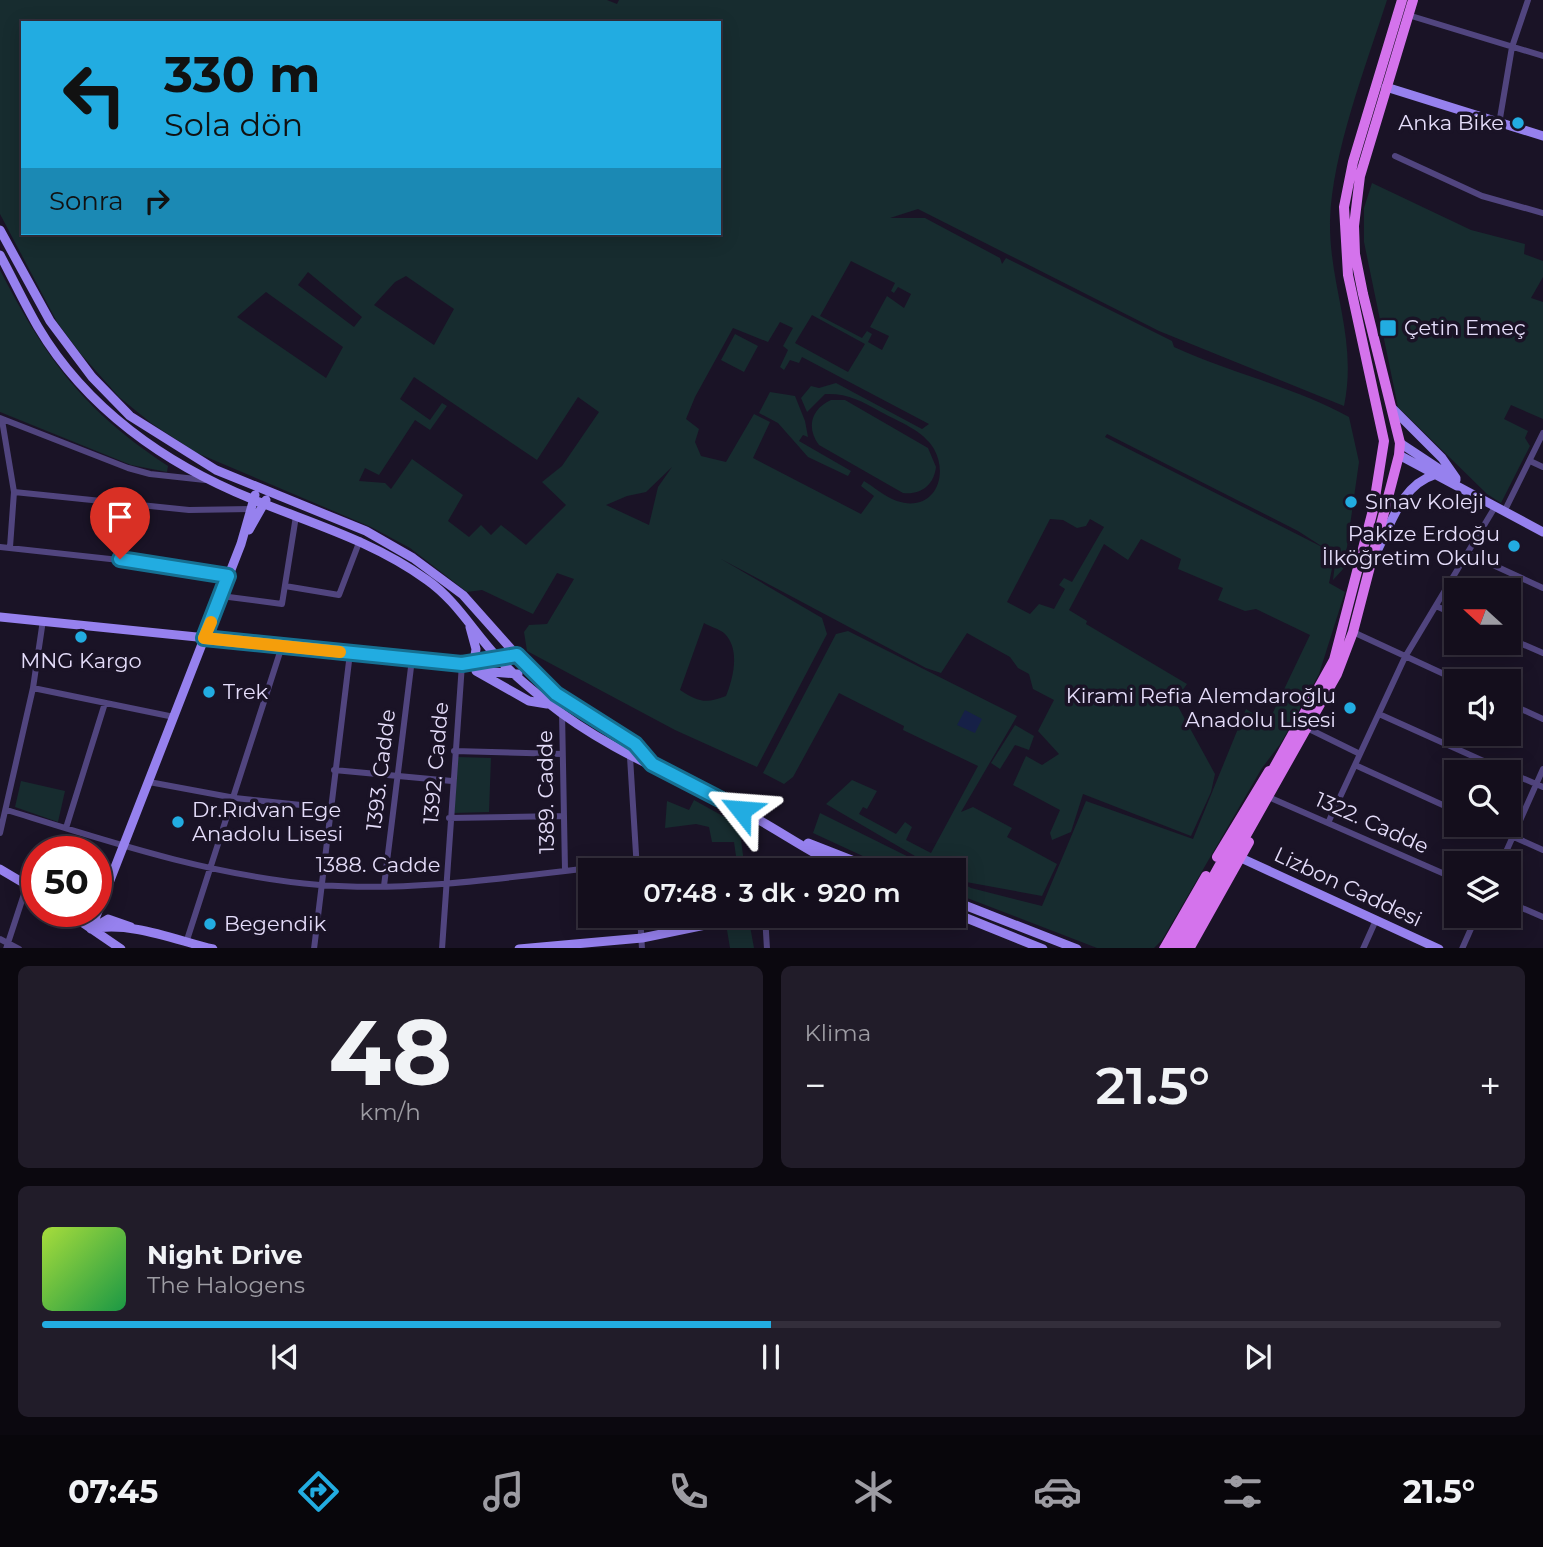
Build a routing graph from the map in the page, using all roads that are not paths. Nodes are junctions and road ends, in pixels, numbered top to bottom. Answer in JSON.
{"nodes":[{"id":1,"x":1402,"y":0,"type":"edge"},
{"id":2,"x":1413,"y":0,"type":"edge"},
{"id":3,"x":1528,"y":0,"type":"edge"},
{"id":4,"x":1408,"y":15,"type":"junction"},
{"id":5,"x":1512,"y":47,"type":"junction"},
{"id":6,"x":1543,"y":56,"type":"edge"},
{"id":7,"x":1381,"y":85,"type":"junction"},
{"id":8,"x":1499,"y":124,"type":"junction"},
{"id":9,"x":1543,"y":136,"type":"edge"},
{"id":10,"x":1395,"y":156,"type":"dead end"},
{"id":11,"x":1543,"y":213,"type":"edge"},
{"id":12,"x":0,"y":230,"type":"edge"},
{"id":13,"x":0,"y":255,"type":"edge"},
{"id":14,"x":1392,"y":408,"type":"junction"},
{"id":15,"x":1,"y":419,"type":"edge"},
{"id":16,"x":1543,"y":432,"type":"edge"},
{"id":17,"x":1384,"y":441,"type":"junction"},
{"id":18,"x":1400,"y":443,"type":"junction"},
{"id":19,"x":1383,"y":454,"type":"junction"},
{"id":20,"x":1399,"y":455,"type":"junction"},
{"id":21,"x":1530,"y":461,"type":"junction"},
{"id":22,"x":1543,"y":467,"type":"edge"},
{"id":23,"x":1434,"y":475,"type":"junction"},
{"id":24,"x":208,"y":480,"type":"junction"},
{"id":25,"x":1459,"y":482,"type":"junction"},
{"id":26,"x":259,"y":489,"type":"junction"},
{"id":27,"x":14,"y":492,"type":"junction"},
{"id":28,"x":270,"y":493,"type":"junction"},
{"id":29,"x":252,"y":504,"type":"junction"},
{"id":30,"x":265,"y":504,"type":"junction"},
{"id":31,"x":1495,"y":507,"type":"junction"},
{"id":32,"x":1504,"y":512,"type":"junction"},
{"id":33,"x":296,"y":516,"type":"junction"},
{"id":34,"x":1543,"y":532,"type":"edge"},
{"id":35,"x":360,"y":540,"type":"junction"},
{"id":36,"x":241,"y":544,"type":"junction"},
{"id":37,"x":0,"y":547,"type":"edge"},
{"id":38,"x":10,"y":547,"type":"junction"},
{"id":39,"x":1467,"y":554,"type":"junction"},
{"id":40,"x":1371,"y":561,"type":"junction"},
{"id":41,"x":228,"y":576,"type":"junction"},
{"id":42,"x":285,"y":586,"type":"junction"},
{"id":43,"x":1543,"y":588,"type":"edge"},
{"id":44,"x":463,"y":595,"type":"junction"},
{"id":45,"x":221,"y":596,"type":"junction"},
{"id":46,"x":454,"y":604,"type":"junction"},
{"id":47,"x":1436,"y":606,"type":"junction"},
{"id":48,"x":1444,"y":610,"type":"edge"},
{"id":49,"x":0,"y":617,"type":"edge"},
{"id":50,"x":43,"y":620,"type":"junction"},
{"id":51,"x":469,"y":622,"type":"junction"},
{"id":52,"x":1353,"y":632,"type":"junction"},
{"id":53,"x":204,"y":638,"type":"junction"},
{"id":54,"x":1521,"y":644,"type":"edge"},
{"id":55,"x":282,"y":646,"type":"junction"},
{"id":56,"x":350,"y":653,"type":"junction"},
{"id":57,"x":1543,"y":653,"type":"edge"},
{"id":58,"x":517,"y":655,"type":"junction"},
{"id":59,"x":1405,"y":657,"type":"junction"},
{"id":60,"x":412,"y":659,"type":"junction"},
{"id":61,"x":499,"y":660,"type":"junction"},
{"id":62,"x":462,"y":664,"type":"junction"},
{"id":63,"x":475,"y":666,"type":"junction"},
{"id":64,"x":529,"y":669,"type":"junction"},
{"id":65,"x":517,"y":674,"type":"junction"},
{"id":66,"x":1444,"y":674,"type":"edge"},
{"id":67,"x":33,"y":688,"type":"junction"},
{"id":68,"x":105,"y":703,"type":"junction"},
{"id":69,"x":550,"y":705,"type":"junction"},
{"id":70,"x":1521,"y":709,"type":"edge"},
{"id":71,"x":562,"y":712,"type":"junction"},
{"id":72,"x":1378,"y":714,"type":"junction"},
{"id":73,"x":174,"y":717,"type":"junction"},
{"id":74,"x":1543,"y":719,"type":"edge"},
{"id":75,"x":1307,"y":728,"type":"junction"},
{"id":76,"x":454,"y":751,"type":"junction"},
{"id":77,"x":562,"y":754,"type":"junction"},
{"id":78,"x":1360,"y":754,"type":"junction"},
{"id":79,"x":630,"y":757,"type":"junction"},
{"id":80,"x":1284,"y":759,"type":"junction"},
{"id":81,"x":1481,"y":760,"type":"edge"},
{"id":82,"x":652,"y":764,"type":"junction"},
{"id":83,"x":1355,"y":765,"type":"junction"},
{"id":84,"x":1543,"y":769,"type":"edge"},
{"id":85,"x":334,"y":770,"type":"junction"},
{"id":86,"x":397,"y":776,"type":"junction"},
{"id":87,"x":1521,"y":778,"type":"edge"},
{"id":88,"x":452,"y":781,"type":"junction"},
{"id":89,"x":149,"y":782,"type":"junction"},
{"id":90,"x":1540,"y":786,"type":"edge"},
{"id":91,"x":235,"y":798,"type":"junction"},
{"id":92,"x":1273,"y":799,"type":"junction"},
{"id":93,"x":1444,"y":806,"type":"edge"},
{"id":94,"x":330,"y":808,"type":"junction"},
{"id":95,"x":7,"y":810,"type":"junction"},
{"id":96,"x":563,"y":816,"type":"junction"},
{"id":97,"x":449,"y":818,"type":"junction"},
{"id":98,"x":1521,"y":821,"type":"edge"},
{"id":99,"x":1328,"y":823,"type":"junction"},
{"id":100,"x":66,"y":828,"type":"junction"},
{"id":101,"x":0,"y":833,"type":"edge"},
{"id":102,"x":793,"y":837,"type":"junction"},
{"id":103,"x":1512,"y":837,"type":"joint"},
{"id":104,"x":124,"y":846,"type":"junction"},
{"id":105,"x":1543,"y":850,"type":"edge"},
{"id":106,"x":1506,"y":851,"type":"edge"},
{"id":107,"x":636,"y":858,"type":"edge"},
{"id":108,"x":821,"y":858,"type":"edge"},
{"id":109,"x":842,"y":858,"type":"edge"},
{"id":110,"x":1241,"y":858,"type":"junction"},
{"id":111,"x":0,"y":869,"type":"edge"},
{"id":112,"x":578,"y":869,"type":"edge"},
{"id":113,"x":211,"y":870,"type":"junction"},
{"id":114,"x":565,"y":870,"type":"junction"},
{"id":115,"x":1444,"y":874,"type":"edge"},
{"id":116,"x":21,"y":881,"type":"edge"},
{"id":117,"x":444,"y":883,"type":"junction"},
{"id":118,"x":322,"y":885,"type":"junction"},
{"id":119,"x":384,"y":886,"type":"junction"},
{"id":120,"x":21,"y":903,"type":"edge"},
{"id":121,"x":966,"y":906,"type":"edge"},
{"id":122,"x":1521,"y":908,"type":"edge"},
{"id":123,"x":1543,"y":917,"type":"edge"},
{"id":124,"x":966,"y":918,"type":"edge"},
{"id":125,"x":1376,"y":920,"type":"junction"},
{"id":126,"x":89,"y":927,"type":"edge"},
{"id":127,"x":702,"y":928,"type":"edge"},
{"id":128,"x":766,"y":928,"type":"edge"},
{"id":129,"x":1471,"y":928,"type":"edge"},
{"id":130,"x":92,"y":929,"type":"junction"},
{"id":131,"x":0,"y":939,"type":"edge"},
{"id":132,"x":187,"y":943,"type":"junction"},
{"id":133,"x":642,"y":943,"type":"edge"},
{"id":134,"x":7,"y":946,"type":"edge"},
{"id":135,"x":572,"y":947,"type":"edge"},
{"id":136,"x":19,"y":948,"type":"edge"},
{"id":137,"x":121,"y":948,"type":"edge"},
{"id":138,"x":213,"y":948,"type":"edge"},
{"id":139,"x":314,"y":948,"type":"edge"},
{"id":140,"x":442,"y":948,"type":"edge"},
{"id":141,"x":519,"y":948,"type":"edge"},
{"id":142,"x":767,"y":948,"type":"edge"},
{"id":143,"x":1043,"y":948,"type":"edge"},
{"id":144,"x":1077,"y":948,"type":"edge"},
{"id":145,"x":1166,"y":948,"type":"edge"},
{"id":146,"x":1182,"y":948,"type":"edge"},
{"id":147,"x":1189,"y":948,"type":"edge"},
{"id":148,"x":1363,"y":948,"type":"edge"},
{"id":149,"x":1440,"y":948,"type":"edge"},
{"id":150,"x":1462,"y":948,"type":"edge"}],
"edges":[{"from":1,"to":7,"type":"main road"},
{"from":2,"to":4,"type":"main road"},
{"from":3,"to":5,"type":"street"},
{"from":4,"to":5,"type":"street"},
{"from":4,"to":7,"type":"main road"},
{"from":5,"to":6,"type":"street"},
{"from":5,"to":8,"type":"street"},
{"from":7,"to":8,"type":"main road"},
{"from":7,"to":14,"type":"main road"},
{"from":7,"to":17,"type":"main road"},
{"from":8,"to":9,"type":"main road"},
{"from":10,"to":11,"type":"street"},
{"from":12,"to":26,"type":"main road"},
{"from":13,"to":24,"type":"main road"},
{"from":14,"to":18,"type":"main road"},
{"from":14,"to":25,"type":"main road"},
{"from":15,"to":24,"type":"street"},
{"from":15,"to":27,"type":"street"},
{"from":16,"to":21,"type":"street"},
{"from":17,"to":18,"type":"main road"},
{"from":17,"to":19,"type":"main road"},
{"from":18,"to":20,"type":"main road"},
{"from":18,"to":25,"type":"main road"},
{"from":19,"to":20,"type":"main road"},
{"from":19,"to":80,"type":"main road"},
{"from":20,"to":23,"type":"main road"},
{"from":20,"to":40,"type":"main road"},
{"from":21,"to":22,"type":"street"},
{"from":21,"to":32,"type":"street"},
{"from":23,"to":31,"type":"main road"},
{"from":23,"to":40,"type":"main road"},
{"from":24,"to":29,"type":"main road"},
{"from":25,"to":31,"type":"main road"},
{"from":26,"to":28,"type":"main road"},
{"from":26,"to":29,"type":"main road"},
{"from":27,"to":29,"type":"street"},
{"from":27,"to":38,"type":"street"},
{"from":28,"to":30,"type":"main road"},
{"from":28,"to":44,"type":"main road"},
{"from":29,"to":30,"type":"main road"},
{"from":29,"to":36,"type":"main road"},
{"from":30,"to":33,"type":"main road"},
{"from":30,"to":36,"type":"main road"},
{"from":31,"to":32,"type":"main road"},
{"from":31,"to":39,"type":"street"},
{"from":32,"to":34,"type":"main road"},
{"from":33,"to":35,"type":"main road"},
{"from":33,"to":42,"type":"street"},
{"from":35,"to":42,"type":"street"},
{"from":35,"to":46,"type":"main road"},
{"from":36,"to":41,"type":"main road"},
{"from":37,"to":38,"type":"street"},
{"from":38,"to":41,"type":"street"},
{"from":39,"to":43,"type":"street"},
{"from":39,"to":47,"type":"street"},
{"from":40,"to":52,"type":"main road"},
{"from":41,"to":45,"type":"main road"},
{"from":42,"to":45,"type":"street"},
{"from":44,"to":46,"type":"main road"},
{"from":44,"to":58,"type":"main road"},
{"from":45,"to":53,"type":"main road"},
{"from":46,"to":51,"type":"main road"},
{"from":47,"to":48,"type":"street"},
{"from":47,"to":59,"type":"street"},
{"from":49,"to":50,"type":"main road"},
{"from":50,"to":53,"type":"main road"},
{"from":50,"to":67,"type":"street"},
{"from":51,"to":61,"type":"main road"},
{"from":51,"to":63,"type":"main road"},
{"from":52,"to":59,"type":"street"},
{"from":52,"to":75,"type":"main road"},
{"from":53,"to":55,"type":"main road"},
{"from":53,"to":73,"type":"main road"},
{"from":54,"to":57,"type":"street"},
{"from":55,"to":56,"type":"main road"},
{"from":55,"to":91,"type":"street"},
{"from":56,"to":60,"type":"main road"},
{"from":56,"to":85,"type":"street"},
{"from":58,"to":61,"type":"main road"},
{"from":58,"to":64,"type":"main road"},
{"from":59,"to":66,"type":"street"},
{"from":59,"to":72,"type":"street"},
{"from":60,"to":62,"type":"main road"},
{"from":60,"to":86,"type":"street","name":"1393. Cadde"},
{"from":61,"to":63,"type":"main road"},
{"from":61,"to":65,"type":"main road"},
{"from":62,"to":63,"type":"main road"},
{"from":62,"to":76,"type":"street","name":"1392. Cadde"},
{"from":63,"to":65,"type":"main road"},
{"from":63,"to":69,"type":"main road"},
{"from":64,"to":65,"type":"main road"},
{"from":64,"to":82,"type":"main road"},
{"from":65,"to":69,"type":"main road"},
{"from":67,"to":68,"type":"street"},
{"from":67,"to":95,"type":"street"},
{"from":68,"to":73,"type":"street"},
{"from":68,"to":100,"type":"street"},
{"from":69,"to":71,"type":"main road"},
{"from":70,"to":74,"type":"street"},
{"from":71,"to":77,"type":"street","name":"1389. Cadde"},
{"from":71,"to":79,"type":"main road"},
{"from":72,"to":78,"type":"street"},
{"from":72,"to":81,"type":"street"},
{"from":73,"to":89,"type":"main road"},
{"from":75,"to":78,"type":"street"},
{"from":75,"to":80,"type":"main road"},
{"from":76,"to":77,"type":"street"},
{"from":76,"to":88,"type":"street","name":"1392. Cadde"},
{"from":77,"to":96,"type":"street","name":"1389. Cadde"},
{"from":78,"to":83,"type":"street"},
{"from":79,"to":82,"type":"main road"},
{"from":79,"to":107,"type":"street"},
{"from":80,"to":92,"type":"main road"},
{"from":80,"to":145,"type":"main road"},
{"from":80,"to":146,"type":"main road"},
{"from":82,"to":102,"type":"main road"},
{"from":83,"to":93,"type":"street"},
{"from":83,"to":99,"type":"street"},
{"from":84,"to":90,"type":"street"},
{"from":85,"to":86,"type":"street"},
{"from":85,"to":94,"type":"street"},
{"from":86,"to":88,"type":"street"},
{"from":86,"to":119,"type":"street","name":"1393. Cadde"},
{"from":87,"to":90,"type":"street"},
{"from":88,"to":97,"type":"street","name":"1392. Cadde"},
{"from":89,"to":91,"type":"street"},
{"from":89,"to":104,"type":"main road"},
{"from":90,"to":98,"type":"street"},
{"from":91,"to":94,"type":"street"},
{"from":91,"to":113,"type":"street"},
{"from":92,"to":99,"type":"street","name":"1322. Cadde"},
{"from":92,"to":110,"type":"main road"},
{"from":94,"to":118,"type":"street"},
{"from":95,"to":100,"type":"street","name":"1388. Cadde"},
{"from":95,"to":101,"type":"street"},
{"from":96,"to":97,"type":"street"},
{"from":96,"to":114,"type":"street","name":"1389. Cadde"},
{"from":97,"to":117,"type":"street","name":"1392. Cadde"},
{"from":99,"to":115,"type":"street","name":"1322. Cadde"},
{"from":100,"to":104,"type":"street","name":"1388. Cadde"},
{"from":102,"to":108,"type":"main road"},
{"from":102,"to":109,"type":"main road"},
{"from":103,"to":105,"type":"street"},
{"from":103,"to":106,"type":"street"},
{"from":104,"to":113,"type":"street","name":"1388. Cadde"},
{"from":104,"to":130,"type":"main road"},
{"from":110,"to":125,"type":"main road","name":"Lizbon Caddesi"},
{"from":110,"to":147,"type":"main road"},
{"from":111,"to":116,"type":"main road"},
{"from":112,"to":114,"type":"street","name":"1388. Cadde"},
{"from":113,"to":118,"type":"street","name":"1388. Cadde"},
{"from":113,"to":132,"type":"street"},
{"from":114,"to":117,"type":"street","name":"1388. Cadde"},
{"from":117,"to":119,"type":"street","name":"1388. Cadde"},
{"from":117,"to":140,"type":"street","name":"1392. Cadde"},
{"from":118,"to":119,"type":"street","name":"1388. Cadde"},
{"from":118,"to":139,"type":"street"},
{"from":120,"to":134,"type":"street"},
{"from":121,"to":144,"type":"main road"},
{"from":122,"to":123,"type":"street"},
{"from":124,"to":143,"type":"main road"},
{"from":125,"to":148,"type":"street"},
{"from":125,"to":149,"type":"main road","name":"Lizbon Caddesi"},
{"from":126,"to":130,"type":"main road"},
{"from":127,"to":133,"type":"main road"},
{"from":128,"to":142,"type":"street"},
{"from":129,"to":150,"type":"street"},
{"from":130,"to":132,"type":"main road"},
{"from":130,"to":137,"type":"main road"},
{"from":131,"to":134,"type":"street"},
{"from":132,"to":138,"type":"main road"},
{"from":133,"to":135,"type":"main road"},
{"from":134,"to":136,"type":"street"},
{"from":135,"to":141,"type":"main road"}]}
